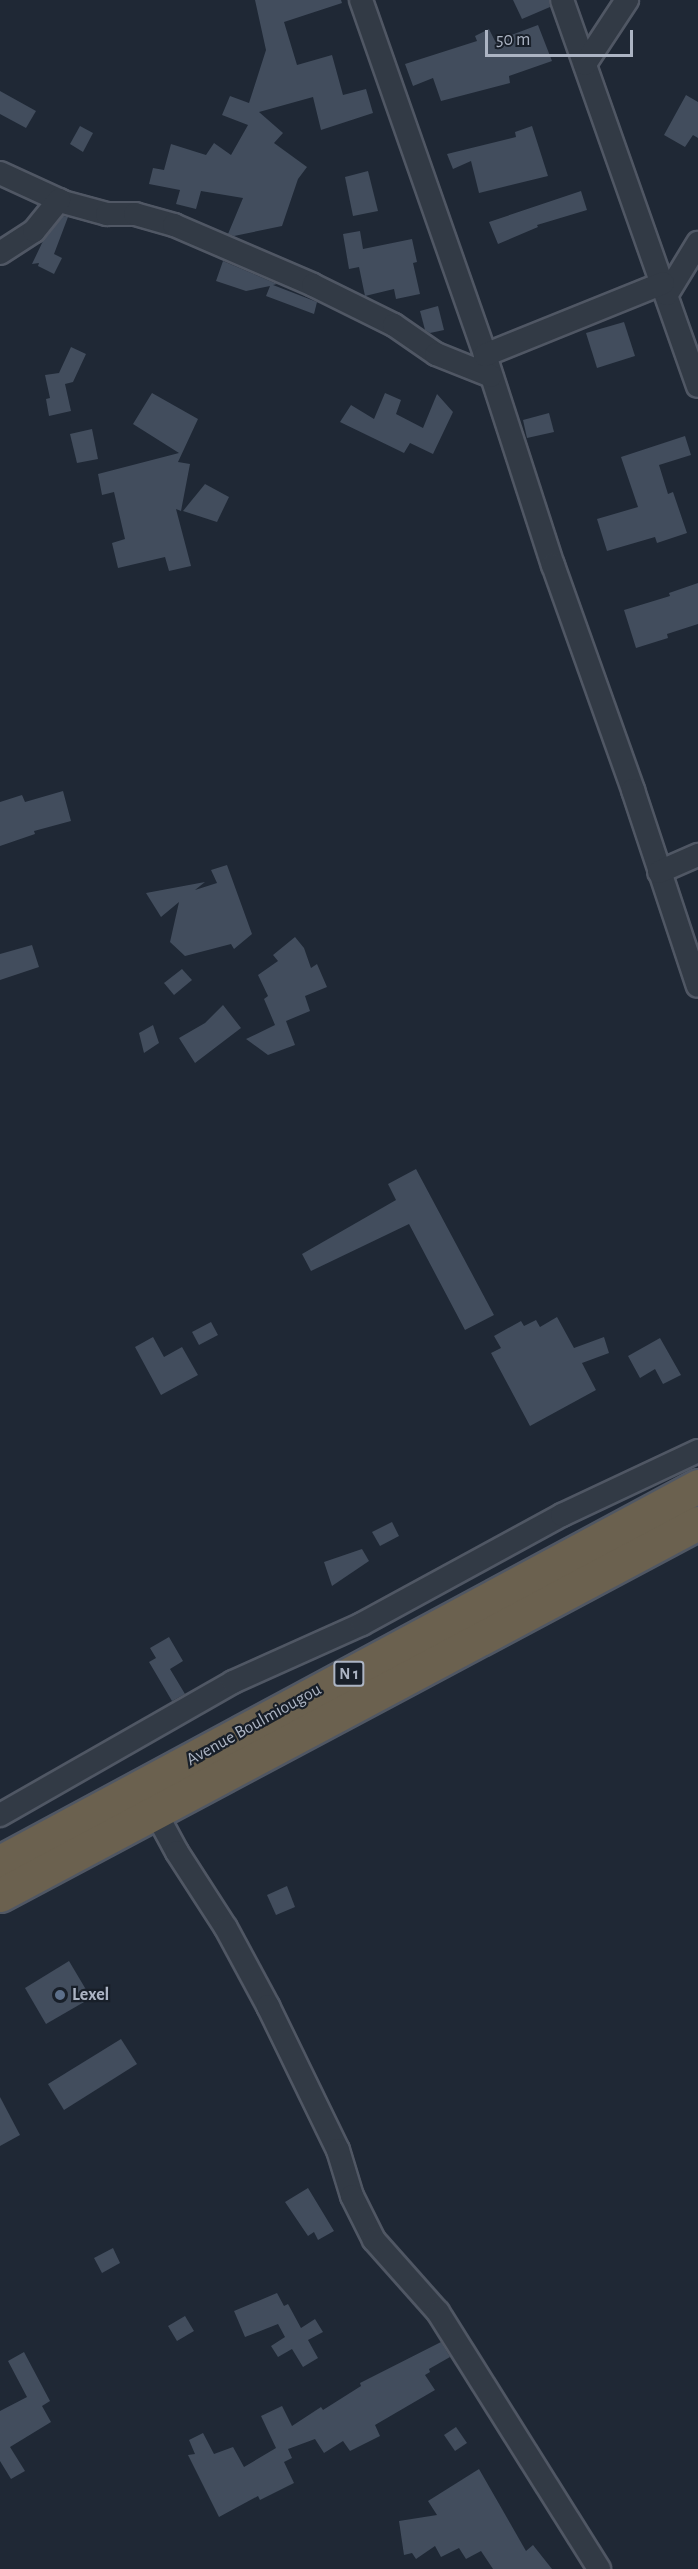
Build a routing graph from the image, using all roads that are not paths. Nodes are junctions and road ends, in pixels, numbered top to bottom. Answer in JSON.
{"nodes":[{"id":1,"x":361,"y":0,"type":"edge"},
{"id":2,"x":562,"y":0,"type":"edge"},
{"id":3,"x":627,"y":0,"type":"edge"},
{"id":4,"x":585,"y":64,"type":"junction"},
{"id":5,"x":0,"y":173,"type":"edge"},
{"id":6,"x":59,"y":200,"type":"junction"},
{"id":7,"x":698,"y":243,"type":"edge"},
{"id":8,"x":0,"y":253,"type":"edge"},
{"id":9,"x":665,"y":289,"type":"junction"},
{"id":10,"x":488,"y":366,"type":"junction"},
{"id":11,"x":698,"y":386,"type":"edge"},
{"id":12,"x":698,"y":855,"type":"edge"},
{"id":13,"x":659,"y":872,"type":"junction"},
{"id":14,"x":698,"y":986,"type":"edge"},
{"id":15,"x":698,"y":1450,"type":"edge"},
{"id":16,"x":698,"y":1486,"type":"edge"},
{"id":17,"x":698,"y":1523,"type":"edge"},
{"id":18,"x":149,"y":1799,"type":"junction"},
{"id":19,"x":0,"y":1815,"type":"edge"},
{"id":20,"x":0,"y":1862,"type":"edge"},
{"id":21,"x":0,"y":1895,"type":"edge"},
{"id":22,"x":599,"y":2569,"type":"edge"}],
"edges":[{"from":1,"to":10,"type":"street"},
{"from":2,"to":4,"type":"street"},
{"from":3,"to":4,"type":"street"},
{"from":4,"to":9,"type":"street"},
{"from":5,"to":6,"type":"street"},
{"from":6,"to":8,"type":"street"},
{"from":6,"to":10,"type":"street"},
{"from":7,"to":9,"type":"street"},
{"from":9,"to":10,"type":"street"},
{"from":9,"to":11,"type":"street"},
{"from":10,"to":13,"type":"street"},
{"from":12,"to":13,"type":"street"},
{"from":13,"to":14,"type":"street"},
{"from":15,"to":19,"type":"street"},
{"from":16,"to":18,"type":"highway","name":"Avenue Boulmiougou","number":"N 1"},
{"from":17,"to":18,"type":"highway","name":"Avenue Boulmiougou","number":"N 1"},
{"from":18,"to":20,"type":"highway","name":"Avenue Boulmiougou","number":"N 1"},
{"from":18,"to":21,"type":"highway","name":"Avenue Boulmiougou","number":"N 1"},
{"from":18,"to":22,"type":"street"}]}
